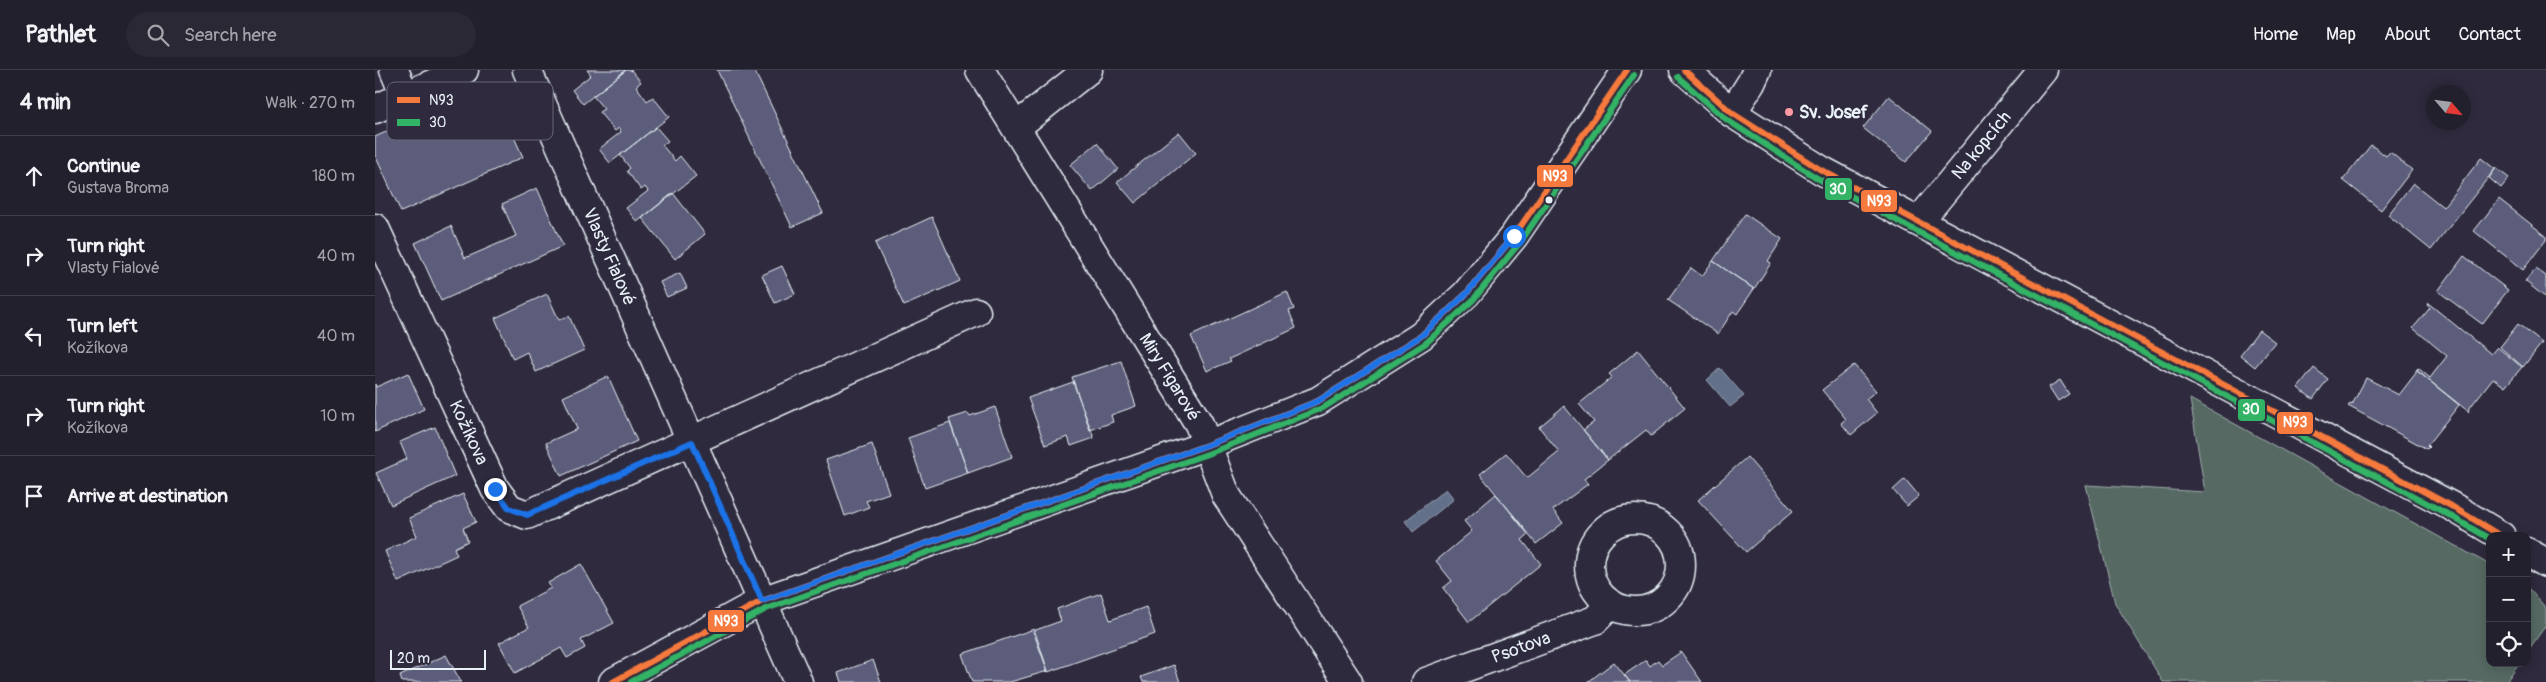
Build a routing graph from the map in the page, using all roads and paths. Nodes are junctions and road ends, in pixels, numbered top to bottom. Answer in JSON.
{"nodes":[{"id":1,"x":394,"y":70,"type":"edge"},
{"id":2,"x":464,"y":70,"type":"edge"},
{"id":3,"x":527,"y":70,"type":"edge"},
{"id":4,"x":980,"y":70,"type":"edge"},
{"id":5,"x":1088,"y":70,"type":"edge"},
{"id":6,"x":1627,"y":70,"type":"edge"},
{"id":7,"x":1684,"y":70,"type":"edge"},
{"id":8,"x":1757,"y":70,"type":"edge"},
{"id":9,"x":2043,"y":70,"type":"edge"},
{"id":10,"x":399,"y":82,"type":"edge"},
{"id":11,"x":437,"y":82,"type":"edge"},
{"id":12,"x":532,"y":82,"type":"edge"},
{"id":13,"x":387,"y":104,"type":"edge"},
{"id":14,"x":375,"y":109,"type":"edge"},
{"id":15,"x":1732,"y":113,"type":"junction"},
{"id":16,"x":1015,"y":127,"type":"junction"},
{"id":17,"x":553,"y":129,"type":"edge"},
{"id":18,"x":1919,"y":221,"type":"junction"},
{"id":19,"x":375,"y":228,"type":"edge"},
{"id":20,"x":976,"y":312,"type":"dead end"},
{"id":21,"x":692,"y":442,"type":"junction"},
{"id":22,"x":1207,"y":445,"type":"junction"},
{"id":23,"x":2494,"y":532,"type":"edge"},
{"id":24,"x":2531,"y":554,"type":"edge"},
{"id":25,"x":2546,"y":563,"type":"edge"},
{"id":26,"x":762,"y":601,"type":"junction"},
{"id":27,"x":1611,"y":604,"type":"dead end"},
{"id":28,"x":613,"y":682,"type":"edge"},
{"id":29,"x":798,"y":682,"type":"edge"},
{"id":30,"x":1348,"y":682,"type":"edge"},
{"id":31,"x":1426,"y":682,"type":"edge"}],
"edges":[{"from":1,"to":10,"type":"street"},
{"from":2,"to":11,"type":"street"},
{"from":3,"to":12,"type":"street","name":"Vlasty Fialové"},
{"from":4,"to":16,"type":"street","name":"Miry Figarové"},
{"from":5,"to":16,"type":"street"},
{"from":6,"to":22,"type":"street"},
{"from":7,"to":15,"type":"street"},
{"from":8,"to":15,"type":"street"},
{"from":9,"to":18,"type":"street","name":"Na kopcích"},
{"from":13,"to":14,"type":"street"},
{"from":15,"to":18,"type":"street"},
{"from":16,"to":22,"type":"street","name":"Miry Figarové"},
{"from":17,"to":21,"type":"street","name":"Vlasty Fialové"},
{"from":18,"to":23,"type":"street"},
{"from":19,"to":21,"type":"street","name":"Kožíkova"},
{"from":20,"to":21,"type":"street"},
{"from":21,"to":26,"type":"street","name":"Vlasty Fialové"},
{"from":22,"to":26,"type":"street"},
{"from":22,"to":30,"type":"street","name":"Miry Figarové"},
{"from":24,"to":25,"type":"street"},
{"from":26,"to":28,"type":"street"},
{"from":26,"to":29,"type":"street","name":"Vlasty Fialové"},
{"from":27,"to":31,"type":"street","name":"Psotova"}]}
